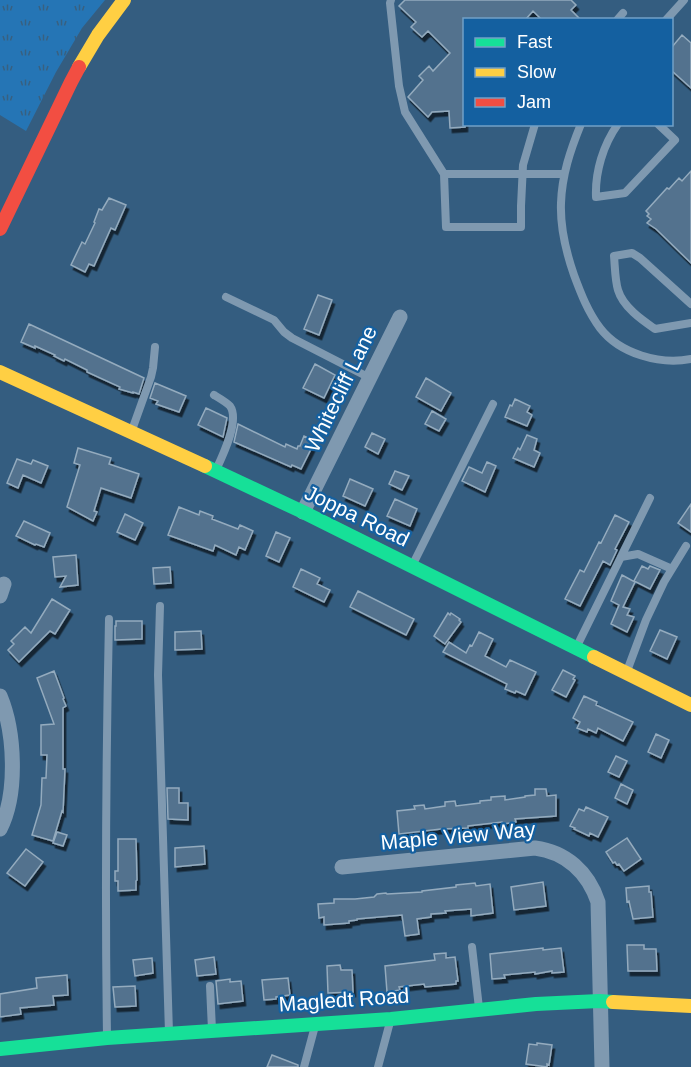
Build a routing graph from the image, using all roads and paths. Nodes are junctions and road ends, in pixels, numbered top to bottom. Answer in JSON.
{"nodes":[{"id":1,"x":124,"y":0,"type":"edge"},
{"id":2,"x":391,"y":0,"type":"edge"},
{"id":3,"x":684,"y":0,"type":"edge"},
{"id":4,"x":623,"y":13,"type":"dead end"},
{"id":5,"x":619,"y":18,"type":"edge"},
{"id":6,"x":668,"y":18,"type":"edge"},
{"id":7,"x":534,"y":126,"type":"edge"},
{"id":8,"x":580,"y":126,"type":"edge"},
{"id":9,"x":617,"y":126,"type":"edge"},
{"id":10,"x":660,"y":126,"type":"edge"},
{"id":11,"x":444,"y":174,"type":"junction"},
{"id":12,"x":522,"y":174,"type":"junction"},
{"id":13,"x":564,"y":174,"type":"junction"},
{"id":14,"x":0,"y":229,"type":"edge"},
{"id":15,"x":226,"y":297,"type":"dead end"},
{"id":16,"x":691,"y":304,"type":"edge"},
{"id":17,"x":400,"y":317,"type":"dead end"},
{"id":18,"x":691,"y":323,"type":"edge"},
{"id":19,"x":155,"y":347,"type":"dead end"},
{"id":20,"x":691,"y":358,"type":"edge"},
{"id":21,"x":0,"y":372,"type":"edge"},
{"id":22,"x":370,"y":378,"type":"junction"},
{"id":23,"x":214,"y":395,"type":"dead end"},
{"id":24,"x":493,"y":404,"type":"dead end"},
{"id":25,"x":131,"y":432,"type":"junction"},
{"id":26,"x":216,"y":471,"type":"junction"},
{"id":27,"x":650,"y":498,"type":"dead end"},
{"id":28,"x":303,"y":512,"type":"junction"},
{"id":29,"x":686,"y":546,"type":"dead end"},
{"id":30,"x":621,"y":556,"type":"junction"},
{"id":31,"x":412,"y":567,"type":"junction"},
{"id":32,"x":672,"y":569,"type":"junction"},
{"id":33,"x":160,"y":606,"type":"dead end"},
{"id":34,"x":109,"y":619,"type":"dead end"},
{"id":35,"x":576,"y":648,"type":"junction"},
{"id":36,"x":626,"y":673,"type":"junction"},
{"id":37,"x":0,"y":696,"type":"edge"},
{"id":38,"x":691,"y":705,"type":"edge"},
{"id":39,"x":0,"y":829,"type":"edge"},
{"id":40,"x":342,"y":867,"type":"dead end"},
{"id":41,"x":472,"y":947,"type":"dead end"},
{"id":42,"x":210,"y":986,"type":"dead end"},
{"id":43,"x":599,"y":1001,"type":"junction"},
{"id":44,"x":691,"y":1006,"type":"edge"},
{"id":45,"x":479,"y":1009,"type":"junction"},
{"id":46,"x":392,"y":1019,"type":"junction"},
{"id":47,"x":315,"y":1025,"type":"junction"},
{"id":48,"x":212,"y":1031,"type":"junction"},
{"id":49,"x":169,"y":1034,"type":"junction"},
{"id":50,"x":108,"y":1038,"type":"junction"},
{"id":51,"x":0,"y":1049,"type":"edge"},
{"id":52,"x":304,"y":1067,"type":"edge"},
{"id":53,"x":378,"y":1067,"type":"edge"},
{"id":54,"x":602,"y":1067,"type":"edge"}],
"edges":[{"from":1,"to":14,"type":"main road"},
{"from":2,"to":11,"type":"lane"},
{"from":3,"to":6,"type":"lane"},
{"from":4,"to":5,"type":"lane"},
{"from":7,"to":12,"type":"lane"},
{"from":8,"to":13,"type":"lane"},
{"from":9,"to":10,"type":"lane"},
{"from":11,"to":12,"type":"lane"},
{"from":11,"to":12,"type":"lane"},
{"from":12,"to":13,"type":"lane"},
{"from":13,"to":20,"type":"lane"},
{"from":15,"to":22,"type":"lane"},
{"from":16,"to":18,"type":"lane"},
{"from":17,"to":22,"type":"street","name":"Whitecliff Lane"},
{"from":19,"to":25,"type":"lane"},
{"from":21,"to":25,"type":"main road","name":"Joppa Road"},
{"from":22,"to":28,"type":"street","name":"Whitecliff Lane"},
{"from":23,"to":26,"type":"lane"},
{"from":24,"to":31,"type":"lane"},
{"from":25,"to":26,"type":"main road","name":"Joppa Road"},
{"from":26,"to":28,"type":"main road","name":"Joppa Road"},
{"from":27,"to":30,"type":"lane"},
{"from":28,"to":31,"type":"main road","name":"Joppa Road"},
{"from":29,"to":32,"type":"lane"},
{"from":30,"to":32,"type":"lane"},
{"from":30,"to":35,"type":"lane"},
{"from":31,"to":35,"type":"main road","name":"Joppa Road"},
{"from":32,"to":36,"type":"lane"},
{"from":33,"to":49,"type":"lane"},
{"from":34,"to":50,"type":"lane"},
{"from":35,"to":36,"type":"main road","name":"Joppa Road"},
{"from":36,"to":38,"type":"main road","name":"Joppa Road"},
{"from":37,"to":39,"type":"street"},
{"from":40,"to":43,"type":"street","name":"Maple View Way"},
{"from":41,"to":45,"type":"lane"},
{"from":42,"to":48,"type":"lane"},
{"from":43,"to":44,"type":"main road","name":"Magledt Road"},
{"from":43,"to":45,"type":"main road","name":"Magledt Road"},
{"from":43,"to":54,"type":"street","name":"Maple View Way"},
{"from":45,"to":46,"type":"main road","name":"Magledt Road"},
{"from":46,"to":47,"type":"main road","name":"Magledt Road"},
{"from":46,"to":53,"type":"lane"},
{"from":47,"to":48,"type":"main road","name":"Magledt Road"},
{"from":47,"to":52,"type":"lane"},
{"from":48,"to":49,"type":"main road","name":"Magledt Road"},
{"from":49,"to":50,"type":"main road","name":"Magledt Road"},
{"from":50,"to":51,"type":"main road","name":"Magledt Road"}]}
